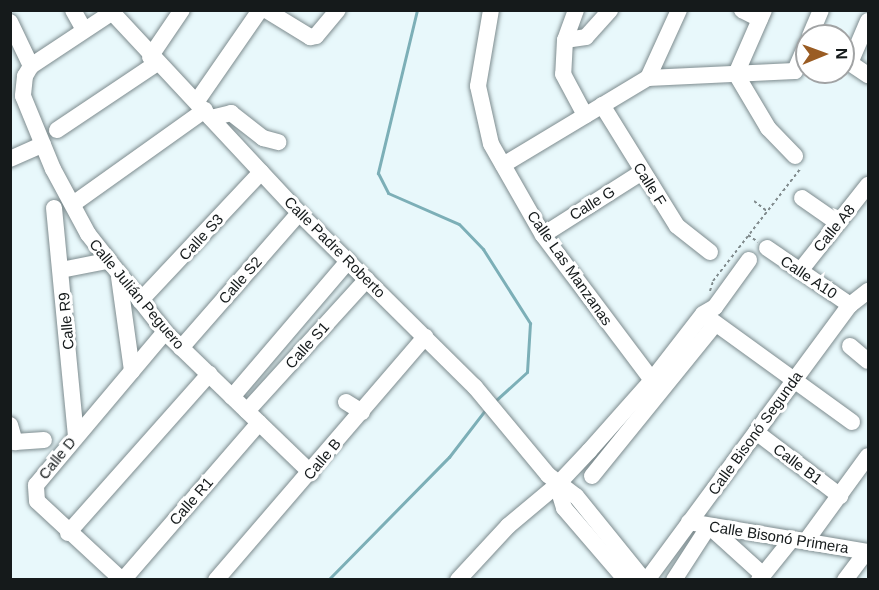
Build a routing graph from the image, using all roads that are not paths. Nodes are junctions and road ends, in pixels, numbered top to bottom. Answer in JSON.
{"nodes":[{"id":1,"x":73,"y":10,"type":"edge"},
{"id":2,"x":182,"y":10,"type":"edge"},
{"id":3,"x":260,"y":10,"type":"edge"},
{"id":4,"x":266,"y":10,"type":"edge"},
{"id":5,"x":338,"y":10,"type":"edge"},
{"id":6,"x":491,"y":10,"type":"edge"},
{"id":7,"x":576,"y":10,"type":"edge"},
{"id":8,"x":610,"y":10,"type":"edge"},
{"id":9,"x":679,"y":10,"type":"edge"},
{"id":10,"x":742,"y":10,"type":"edge"},
{"id":11,"x":821,"y":10,"type":"edge"},
{"id":12,"x":110,"y":12,"type":"edge"},
{"id":13,"x":762,"y":15,"type":"edge"},
{"id":14,"x":10,"y":22,"type":"edge"},
{"id":15,"x":868,"y":23,"type":"edge"},
{"id":16,"x":815,"y":24,"type":"edge"},
{"id":17,"x":84,"y":30,"type":"junction"},
{"id":18,"x":565,"y":40,"type":"junction"},
{"id":19,"x":153,"y":60,"type":"junction"},
{"id":20,"x":32,"y":66,"type":"junction"},
{"id":21,"x":795,"y":71,"type":"edge"},
{"id":22,"x":736,"y":74,"type":"junction"},
{"id":23,"x":868,"y":75,"type":"edge"},
{"id":24,"x":648,"y":78,"type":"junction"},
{"id":25,"x":17,"y":97,"type":"edge"},
{"id":26,"x":602,"y":105,"type":"junction"},
{"id":27,"x":204,"y":110,"type":"junction"},
{"id":28,"x":585,"y":115,"type":"junction"},
{"id":29,"x":57,"y":130,"type":"dead end"},
{"id":30,"x":278,"y":142,"type":"dead end"},
{"id":31,"x":43,"y":144,"type":"junction"},
{"id":32,"x":795,"y":156,"type":"road end"},
{"id":33,"x":10,"y":159,"type":"edge"},
{"id":34,"x":503,"y":165,"type":"junction"},
{"id":35,"x":261,"y":172,"type":"junction"},
{"id":36,"x":642,"y":172,"type":"junction"},
{"id":37,"x":868,"y":185,"type":"edge"},
{"id":38,"x":802,"y":198,"type":"dead end"},
{"id":39,"x":73,"y":204,"type":"junction"},
{"id":40,"x":54,"y":208,"type":"dead end"},
{"id":41,"x":299,"y":213,"type":"junction"},
{"id":42,"x":838,"y":223,"type":"junction"},
{"id":43,"x":88,"y":234,"type":"junction"},
{"id":44,"x":543,"y":235,"type":"junction"},
{"id":45,"x":58,"y":237,"type":"junction"},
{"id":46,"x":767,"y":248,"type":"dead end"},
{"id":47,"x":710,"y":252,"type":"dead end"},
{"id":48,"x":749,"y":260,"type":"dead end"},
{"id":49,"x":107,"y":261,"type":"junction"},
{"id":50,"x":348,"y":261,"type":"junction"},
{"id":51,"x":61,"y":270,"type":"junction"},
{"id":52,"x":800,"y":271,"type":"junction"},
{"id":53,"x":119,"y":276,"type":"junction"},
{"id":54,"x":367,"y":279,"type":"junction"},
{"id":55,"x":868,"y":291,"type":"edge"},
{"id":56,"x":140,"y":301,"type":"junction"},
{"id":57,"x":850,"y":305,"type":"junction"},
{"id":58,"x":709,"y":319,"type":"junction"},
{"id":59,"x":165,"y":332,"type":"junction"},
{"id":60,"x":425,"y":337,"type":"junction"},
{"id":61,"x":850,"y":346,"type":"dead end"},
{"id":62,"x":181,"y":348,"type":"junction"},
{"id":63,"x":868,"y":361,"type":"edge"},
{"id":64,"x":132,"y":371,"type":"junction"},
{"id":65,"x":209,"y":374,"type":"junction"},
{"id":66,"x":795,"y":379,"type":"junction"},
{"id":67,"x":652,"y":380,"type":"junction"},
{"id":68,"x":232,"y":397,"type":"junction"},
{"id":69,"x":346,"y":402,"type":"dead end"},
{"id":70,"x":247,"y":411,"type":"junction"},
{"id":71,"x":362,"y":412,"type":"junction"},
{"id":72,"x":852,"y":422,"type":"dead end"},
{"id":73,"x":260,"y":423,"type":"junction"},
{"id":74,"x":10,"y":425,"type":"edge"},
{"id":75,"x":756,"y":432,"type":"junction"},
{"id":76,"x":76,"y":435,"type":"junction"},
{"id":77,"x":44,"y":440,"type":"dead end"},
{"id":78,"x":868,"y":456,"type":"edge"},
{"id":79,"x":311,"y":473,"type":"junction"},
{"id":80,"x":592,"y":476,"type":"dead end"},
{"id":81,"x":557,"y":485,"type":"junction"},
{"id":82,"x":840,"y":496,"type":"junction"},
{"id":83,"x":689,"y":522,"type":"junction"},
{"id":84,"x":709,"y":526,"type":"junction"},
{"id":85,"x":68,"y":533,"type":"junction"},
{"id":86,"x":799,"y":540,"type":"junction"},
{"id":87,"x":867,"y":552,"type":"edge"},
{"id":88,"x":114,"y":577,"type":"edge"},
{"id":89,"x":761,"y":577,"type":"edge"},
{"id":90,"x":216,"y":579,"type":"edge"},
{"id":91,"x":458,"y":579,"type":"edge"},
{"id":92,"x":627,"y":579,"type":"edge"},
{"id":93,"x":646,"y":579,"type":"edge"},
{"id":94,"x":674,"y":579,"type":"edge"},
{"id":95,"x":845,"y":579,"type":"edge"}],
"edges":[{"from":1,"to":17,"type":"street"},
{"from":2,"to":19,"type":"street"},
{"from":3,"to":27,"type":"street"},
{"from":4,"to":5,"type":"street"},
{"from":6,"to":34,"type":"street","name":"Calle Las Manzanas"},
{"from":7,"to":18,"type":"street"},
{"from":8,"to":18,"type":"street"},
{"from":9,"to":24,"type":"street"},
{"from":10,"to":13,"type":"street"},
{"from":11,"to":16,"type":"street"},
{"from":12,"to":17,"type":"street"},
{"from":12,"to":19,"type":"street","name":"Calle Padre Roberto"},
{"from":13,"to":22,"type":"street"},
{"from":14,"to":20,"type":"street"},
{"from":15,"to":23,"type":"street"},
{"from":17,"to":20,"type":"street"},
{"from":18,"to":28,"type":"street"},
{"from":19,"to":27,"type":"street","name":"Calle Padre Roberto"},
{"from":19,"to":29,"type":"street"},
{"from":20,"to":25,"type":"street","name":"Calle Julián Peguero"},
{"from":21,"to":22,"type":"street"},
{"from":22,"to":24,"type":"street"},
{"from":22,"to":32,"type":"street"},
{"from":24,"to":26,"type":"street"},
{"from":25,"to":31,"type":"street","name":"Calle Julián Peguero"},
{"from":26,"to":28,"type":"street"},
{"from":26,"to":36,"type":"street","name":"Calle F"},
{"from":27,"to":30,"type":"street"},
{"from":27,"to":35,"type":"street","name":"Calle Padre Roberto"},
{"from":27,"to":39,"type":"street"},
{"from":28,"to":34,"type":"street"},
{"from":31,"to":33,"type":"street"},
{"from":31,"to":39,"type":"street","name":"Calle Julián Peguero"},
{"from":34,"to":44,"type":"street","name":"Calle Las Manzanas"},
{"from":35,"to":41,"type":"street","name":"Calle Padre Roberto"},
{"from":35,"to":56,"type":"street","name":"Calle S3"},
{"from":36,"to":44,"type":"street","name":"Calle G"},
{"from":36,"to":47,"type":"street","name":"Calle F"},
{"from":37,"to":42,"type":"street","name":"Calle A8"},
{"from":38,"to":42,"type":"street"},
{"from":39,"to":43,"type":"street","name":"Calle Julián Peguero"},
{"from":40,"to":45,"type":"street","name":"Calle R9"},
{"from":41,"to":50,"type":"street","name":"Calle Padre Roberto"},
{"from":41,"to":62,"type":"street","name":"Calle S2"},
{"from":42,"to":52,"type":"street","name":"Calle A8"},
{"from":43,"to":45,"type":"street"},
{"from":43,"to":49,"type":"street","name":"Calle Julián Peguero"},
{"from":44,"to":67,"type":"street","name":"Calle Las Manzanas"},
{"from":45,"to":51,"type":"street","name":"Calle R9"},
{"from":46,"to":52,"type":"street","name":"Calle A10"},
{"from":48,"to":58,"type":"street"},
{"from":49,"to":51,"type":"street"},
{"from":49,"to":53,"type":"street","name":"Calle Julián Peguero"},
{"from":50,"to":54,"type":"street","name":"Calle Padre Roberto"},
{"from":50,"to":68,"type":"street"},
{"from":51,"to":76,"type":"street","name":"Calle R9"},
{"from":52,"to":57,"type":"street","name":"Calle A10"},
{"from":53,"to":56,"type":"street","name":"Calle Julián Peguero"},
{"from":53,"to":64,"type":"street"},
{"from":54,"to":60,"type":"street","name":"Calle Padre Roberto"},
{"from":54,"to":70,"type":"street","name":"Calle S1"},
{"from":55,"to":57,"type":"street","name":"Calle Bisonó Segunda"},
{"from":56,"to":59,"type":"street","name":"Calle Julián Peguero"},
{"from":57,"to":66,"type":"street","name":"Calle Bisonó Segunda"},
{"from":58,"to":66,"type":"street"},
{"from":58,"to":67,"type":"street"},
{"from":58,"to":80,"type":"street"},
{"from":59,"to":62,"type":"street","name":"Calle Julián Peguero"},
{"from":59,"to":64,"type":"street","name":"Calle D"},
{"from":60,"to":71,"type":"street","name":"Calle B"},
{"from":60,"to":81,"type":"street","name":"Calle Padre Roberto"},
{"from":61,"to":63,"type":"street"},
{"from":62,"to":65,"type":"street","name":"Calle Julián Peguero"},
{"from":64,"to":76,"type":"street","name":"Calle D"},
{"from":65,"to":68,"type":"street","name":"Calle Julián Peguero"},
{"from":65,"to":85,"type":"street"},
{"from":66,"to":72,"type":"street"},
{"from":66,"to":75,"type":"street","name":"Calle Bisonó Segunda"},
{"from":67,"to":81,"type":"street"},
{"from":68,"to":70,"type":"street","name":"Calle Julián Peguero"},
{"from":69,"to":71,"type":"street"},
{"from":70,"to":73,"type":"street","name":"Calle Julián Peguero"},
{"from":71,"to":79,"type":"street","name":"Calle B"},
{"from":73,"to":79,"type":"street","name":"Calle Julián Peguero"},
{"from":73,"to":88,"type":"street","name":"Calle R1"},
{"from":74,"to":77,"type":"street"},
{"from":75,"to":82,"type":"street","name":"Calle B1"},
{"from":75,"to":83,"type":"street","name":"Calle Bisonó Segunda"},
{"from":76,"to":85,"type":"street","name":"Calle D"},
{"from":78,"to":82,"type":"street"},
{"from":79,"to":90,"type":"street","name":"Calle B"},
{"from":81,"to":91,"type":"street"},
{"from":81,"to":92,"type":"street"},
{"from":81,"to":93,"type":"street"},
{"from":82,"to":86,"type":"street"},
{"from":83,"to":84,"type":"street","name":"Calle Bisonó Primera"},
{"from":83,"to":93,"type":"street","name":"Calle Bisonó Segunda"},
{"from":84,"to":86,"type":"street","name":"Calle Bisonó Primera"},
{"from":84,"to":89,"type":"street"},
{"from":84,"to":94,"type":"street"},
{"from":85,"to":88,"type":"street","name":"Calle D"},
{"from":86,"to":87,"type":"street","name":"Calle Bisonó Primera"},
{"from":86,"to":89,"type":"street"},
{"from":87,"to":95,"type":"street"}]}
